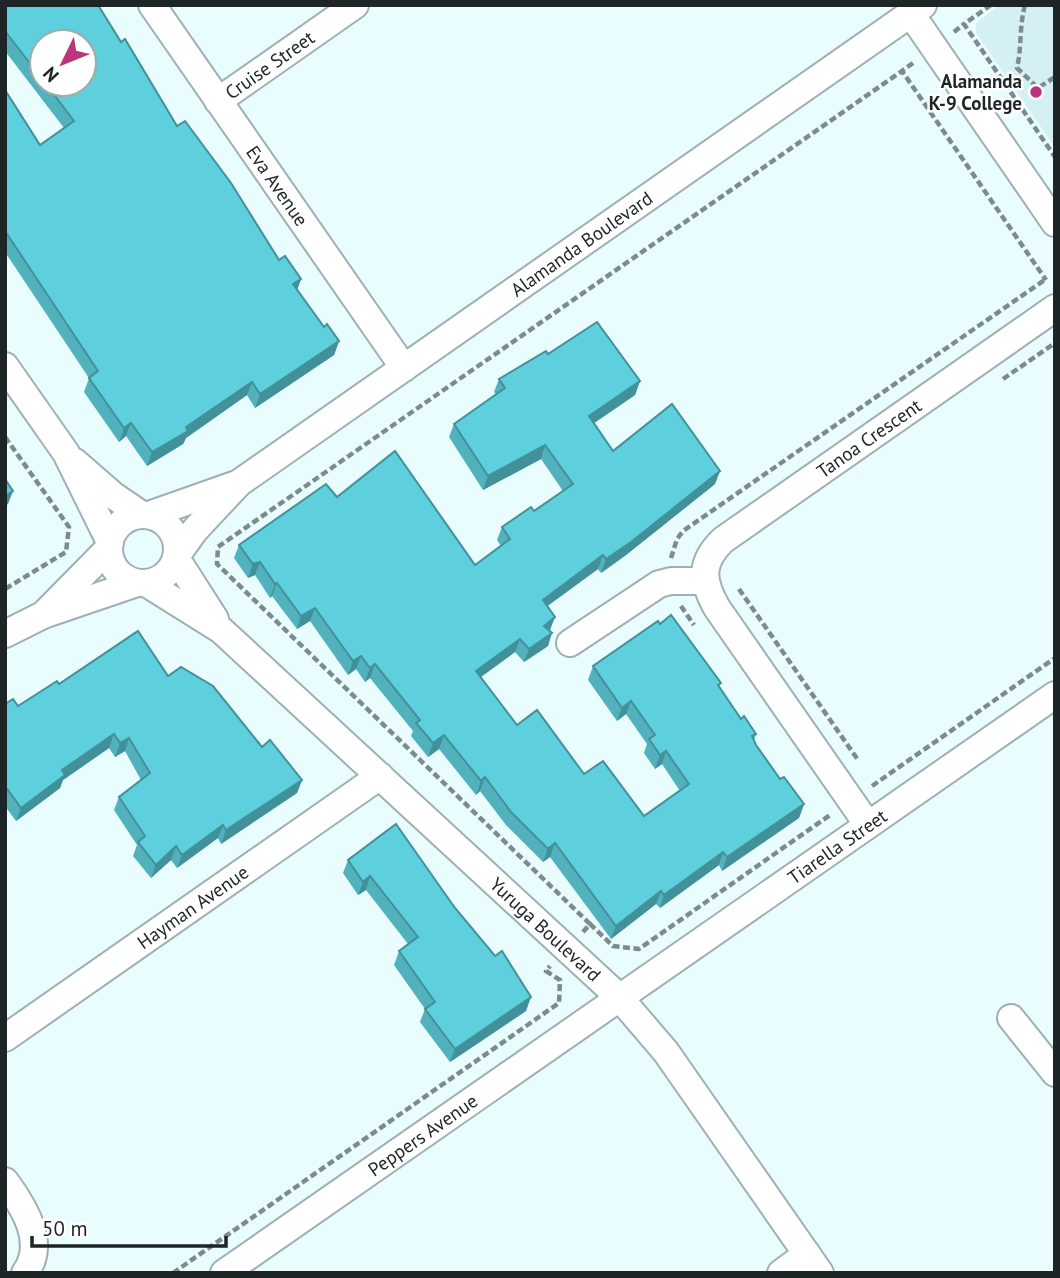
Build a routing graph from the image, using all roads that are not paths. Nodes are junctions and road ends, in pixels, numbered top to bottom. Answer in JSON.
{"nodes":[{"id":1,"x":152,"y":5,"type":"edge"},
{"id":2,"x":355,"y":5,"type":"edge"},
{"id":3,"x":917,"y":10,"type":"edge"},
{"id":4,"x":218,"y":101,"type":"junction"},
{"id":5,"x":1055,"y":223,"type":"edge"},
{"id":6,"x":1053,"y":297,"type":"edge"},
{"id":7,"x":5,"y":366,"type":"edge"},
{"id":8,"x":404,"y":368,"type":"junction"},
{"id":9,"x":66,"y":453,"type":"junction"},
{"id":10,"x":239,"y":483,"type":"junction"},
{"id":11,"x":146,"y":515,"type":"junction"},
{"id":12,"x":110,"y":545,"type":"junction"},
{"id":13,"x":177,"y":557,"type":"junction"},
{"id":14,"x":705,"y":581,"type":"junction"},
{"id":15,"x":142,"y":583,"type":"junction"},
{"id":16,"x":43,"y":615,"type":"junction"},
{"id":17,"x":221,"y":630,"type":"junction"},
{"id":18,"x":5,"y":634,"type":"edge"},
{"id":19,"x":570,"y":643,"type":"dead end"},
{"id":20,"x":1055,"y":695,"type":"edge"},
{"id":21,"x":380,"y":776,"type":"junction"},
{"id":22,"x":868,"y":825,"type":"junction"},
{"id":23,"x":619,"y":998,"type":"junction"},
{"id":24,"x":1011,"y":1018,"type":"dead end"},
{"id":25,"x":5,"y":1038,"type":"edge"},
{"id":26,"x":1055,"y":1073,"type":"edge"},
{"id":27,"x":5,"y":1181,"type":"edge"},
{"id":28,"x":813,"y":1264,"type":"edge"},
{"id":29,"x":31,"y":1265,"type":"edge"},
{"id":30,"x":224,"y":1273,"type":"edge"},
{"id":31,"x":781,"y":1273,"type":"edge"}],
"edges":[{"from":1,"to":4,"type":"street","name":"Eva Avenue"},
{"from":2,"to":4,"type":"street","name":"Cruise Street"},
{"from":3,"to":5,"type":"street"},
{"from":3,"to":8,"type":"street","name":"Alamanda Boulevard"},
{"from":4,"to":8,"type":"street","name":"Eva Avenue"},
{"from":6,"to":14,"type":"street","name":"Tanoa Crescent"},
{"from":7,"to":9,"type":"street"},
{"from":8,"to":10,"type":"street","name":"Alamanda Boulevard"},
{"from":9,"to":11,"type":"street"},
{"from":9,"to":12,"type":"street"},
{"from":10,"to":11,"type":"street","name":"Alamanda Boulevard"},
{"from":10,"to":13,"type":"street","name":"Alamanda Boulevard"},
{"from":11,"to":12,"type":"street"},
{"from":11,"to":13,"type":"street"},
{"from":12,"to":15,"type":"street"},
{"from":12,"to":16,"type":"street"},
{"from":13,"to":15,"type":"street"},
{"from":13,"to":17,"type":"street","name":"Yuruga Boulevard"},
{"from":14,"to":19,"type":"street"},
{"from":14,"to":22,"type":"street"},
{"from":15,"to":16,"type":"street"},
{"from":15,"to":17,"type":"street","name":"Yuruga Boulevard"},
{"from":16,"to":18,"type":"street"},
{"from":17,"to":21,"type":"street","name":"Yuruga Boulevard"},
{"from":20,"to":22,"type":"street","name":"Tiarella Street"},
{"from":21,"to":23,"type":"street","name":"Yuruga Boulevard"},
{"from":21,"to":25,"type":"street","name":"Hayman Avenue"},
{"from":22,"to":23,"type":"street","name":"Tiarella Street"},
{"from":23,"to":28,"type":"street","name":"Yuruga Boulevard"},
{"from":23,"to":30,"type":"street","name":"Peppers Avenue"},
{"from":24,"to":26,"type":"street"},
{"from":27,"to":29,"type":"street"},
{"from":28,"to":31,"type":"street"}]}
